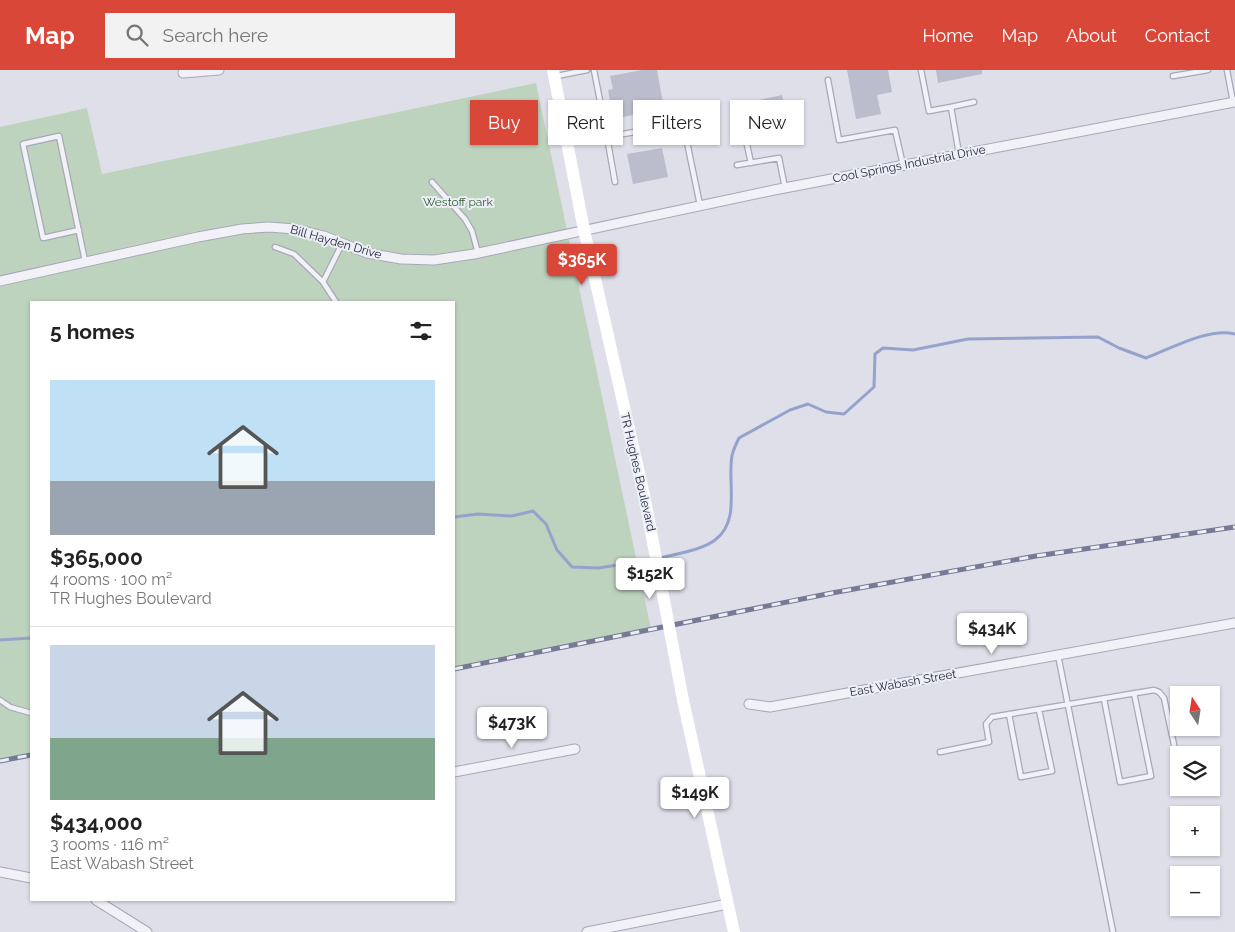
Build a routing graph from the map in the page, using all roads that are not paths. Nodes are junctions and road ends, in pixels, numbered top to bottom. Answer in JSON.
{"nodes":[{"id":1,"x":219,"y":70,"type":"edge"},
{"id":2,"x":587,"y":70,"type":"edge"},
{"id":3,"x":594,"y":70,"type":"edge"},
{"id":4,"x":921,"y":70,"type":"edge"},
{"id":5,"x":1208,"y":70,"type":"edge"},
{"id":6,"x":1226,"y":70,"type":"edge"},
{"id":7,"x":183,"y":73,"type":"dead end"},
{"id":8,"x":553,"y":73,"type":"edge"},
{"id":9,"x":1174,"y":76,"type":"dead end"},
{"id":10,"x":828,"y":80,"type":"dead end"},
{"id":11,"x":600,"y":100,"type":"edge"},
{"id":12,"x":974,"y":102,"type":"dead end"},
{"id":13,"x":1234,"y":102,"type":"edge"},
{"id":14,"x":951,"y":107,"type":"junction"},
{"id":15,"x":623,"y":134,"type":"edge"},
{"id":16,"x":608,"y":145,"type":"edge"},
{"id":17,"x":747,"y":145,"type":"edge"},
{"id":18,"x":959,"y":154,"type":"junction"},
{"id":19,"x":751,"y":163,"type":"junction"},
{"id":20,"x":737,"y":165,"type":"dead end"},
{"id":21,"x":903,"y":165,"type":"junction"},
{"id":22,"x":432,"y":182,"type":"dead end"},
{"id":23,"x":615,"y":182,"type":"dead end"},
{"id":24,"x":785,"y":188,"type":"junction"},
{"id":25,"x":700,"y":205,"type":"junction"},
{"id":26,"x":79,"y":230,"type":"junction"},
{"id":27,"x":584,"y":230,"type":"junction"},
{"id":28,"x":342,"y":244,"type":"junction"},
{"id":29,"x":275,"y":247,"type":"dead end"},
{"id":30,"x":478,"y":253,"type":"junction"},
{"id":31,"x":85,"y":261,"type":"junction"},
{"id":32,"x":0,"y":281,"type":"edge"},
{"id":33,"x":323,"y":282,"type":"junction"},
{"id":34,"x":335,"y":301,"type":"edge"},
{"id":35,"x":1235,"y":623,"type":"edge"},
{"id":36,"x":1058,"y":655,"type":"junction"},
{"id":37,"x":1134,"y":693,"type":"junction"},
{"id":38,"x":1104,"y":699,"type":"junction"},
{"id":39,"x":0,"y":700,"type":"edge"},
{"id":40,"x":749,"y":704,"type":"dead end"},
{"id":41,"x":1068,"y":705,"type":"junction"},
{"id":42,"x":1039,"y":710,"type":"junction"},
{"id":43,"x":30,"y":713,"type":"edge"},
{"id":44,"x":1009,"y":714,"type":"junction"},
{"id":45,"x":1174,"y":746,"type":"edge"},
{"id":46,"x":575,"y":749,"type":"dead end"},
{"id":47,"x":940,"y":752,"type":"dead end"},
{"id":48,"x":455,"y":772,"type":"edge"},
{"id":49,"x":0,"y":872,"type":"edge"},
{"id":50,"x":30,"y":878,"type":"edge"},
{"id":51,"x":98,"y":901,"type":"edge"},
{"id":52,"x":728,"y":904,"type":"junction"},
{"id":53,"x":147,"y":932,"type":"edge"},
{"id":54,"x":587,"y":932,"type":"edge"},
{"id":55,"x":734,"y":932,"type":"edge"},
{"id":56,"x":1113,"y":932,"type":"edge"}],
"edges":[{"from":1,"to":7,"type":"street"},
{"from":2,"to":8,"type":"lane"},
{"from":3,"to":11,"type":"lane"},
{"from":4,"to":14,"type":"lane"},
{"from":5,"to":9,"type":"lane"},
{"from":6,"to":13,"type":"lane"},
{"from":8,"to":27,"type":"main road","name":"TR Hughes Boulevard"},
{"from":10,"to":21,"type":"lane"},
{"from":12,"to":14,"type":"lane"},
{"from":13,"to":18,"type":"street","name":"Cool Springs Industrial Drive"},
{"from":14,"to":18,"type":"lane"},
{"from":15,"to":25,"type":"lane"},
{"from":16,"to":23,"type":"lane"},
{"from":17,"to":19,"type":"lane"},
{"from":18,"to":21,"type":"street","name":"Cool Springs Industrial Drive"},
{"from":19,"to":20,"type":"lane"},
{"from":19,"to":24,"type":"lane"},
{"from":21,"to":24,"type":"street","name":"Cool Springs Industrial Drive"},
{"from":22,"to":30,"type":"lane"},
{"from":24,"to":25,"type":"street","name":"Cool Springs Industrial Drive"},
{"from":25,"to":27,"type":"street","name":"Cool Springs Industrial Drive"},
{"from":26,"to":26,"type":"lane"},
{"from":26,"to":31,"type":"lane"},
{"from":27,"to":30,"type":"street","name":"Bill Hayden Drive"},
{"from":27,"to":52,"type":"main road","name":"TR Hughes Boulevard","bridge":true},
{"from":28,"to":30,"type":"street","name":"Bill Hayden Drive"},
{"from":28,"to":31,"type":"street","name":"Bill Hayden Drive"},
{"from":28,"to":33,"type":"lane"},
{"from":29,"to":33,"type":"lane"},
{"from":31,"to":32,"type":"street","name":"Bill Hayden Drive"},
{"from":33,"to":34,"type":"lane"},
{"from":35,"to":36,"type":"street","name":"East Wabash Street"},
{"from":36,"to":40,"type":"street","name":"East Wabash Street"},
{"from":36,"to":41,"type":"lane"},
{"from":37,"to":38,"type":"lane"},
{"from":37,"to":38,"type":"lane"},
{"from":37,"to":45,"type":"lane"},
{"from":38,"to":41,"type":"lane"},
{"from":39,"to":43,"type":"lane"},
{"from":41,"to":42,"type":"lane"},
{"from":41,"to":56,"type":"lane"},
{"from":42,"to":44,"type":"lane"},
{"from":42,"to":44,"type":"lane"},
{"from":44,"to":47,"type":"lane"},
{"from":46,"to":48,"type":"street"},
{"from":49,"to":50,"type":"street"},
{"from":51,"to":53,"type":"street"},
{"from":52,"to":54,"type":"street"},
{"from":52,"to":55,"type":"main road","name":"TR Hughes Boulevard"}]}
